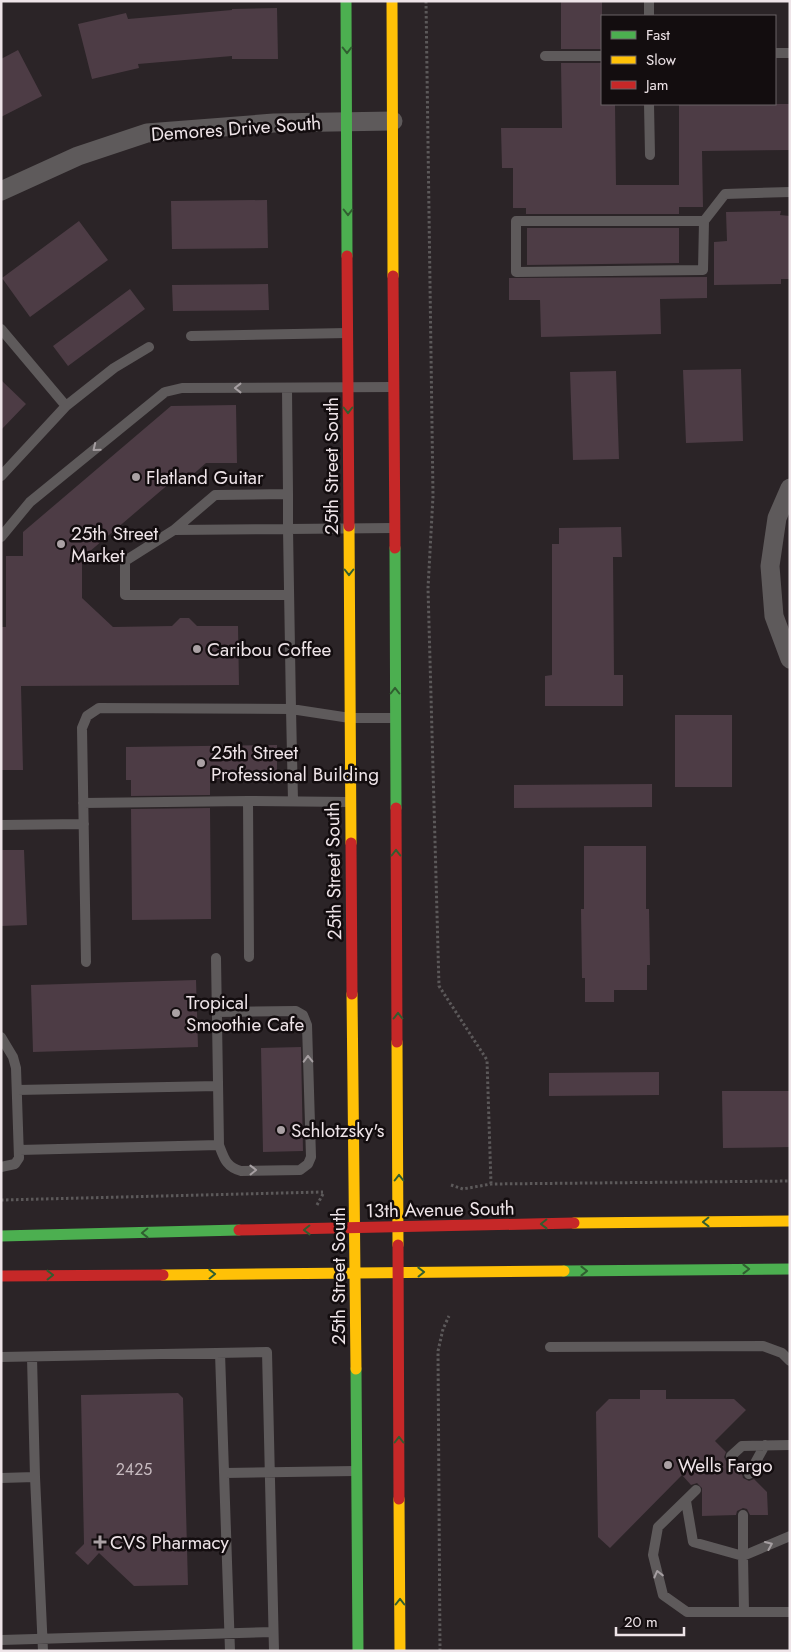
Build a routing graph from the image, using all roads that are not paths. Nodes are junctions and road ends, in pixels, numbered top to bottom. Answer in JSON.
{"nodes":[{"id":1,"x":346,"y":1,"type":"edge"},
{"id":2,"x":392,"y":1,"type":"edge"},
{"id":3,"x":648,"y":1,"type":"edge"},
{"id":4,"x":649,"y":15,"type":"edge"},
{"id":5,"x":776,"y":53,"type":"edge"},
{"id":6,"x":790,"y":53,"type":"edge"},
{"id":7,"x":545,"y":56,"type":"dead end"},
{"id":8,"x":601,"y":56,"type":"edge"},
{"id":9,"x":649,"y":105,"type":"edge"},
{"id":10,"x":393,"y":121,"type":"junction"},
{"id":11,"x":347,"y":122,"type":"junction"},
{"id":12,"x":650,"y":155,"type":"dead end"},
{"id":13,"x":1,"y":191,"type":"edge"},
{"id":14,"x":790,"y":192,"type":"edge"},
{"id":15,"x":704,"y":221,"type":"junction"},
{"id":16,"x":1,"y":329,"type":"edge"},
{"id":17,"x":348,"y":333,"type":"junction"},
{"id":18,"x":191,"y":336,"type":"dead end"},
{"id":19,"x":149,"y":347,"type":"dead end"},
{"id":20,"x":348,"y":387,"type":"junction"},
{"id":21,"x":394,"y":387,"type":"junction"},
{"id":22,"x":287,"y":388,"type":"junction"},
{"id":23,"x":66,"y":406,"type":"junction"},
{"id":24,"x":1,"y":476,"type":"edge"},
{"id":25,"x":790,"y":488,"type":"edge"},
{"id":26,"x":288,"y":494,"type":"junction"},
{"id":27,"x":395,"y":528,"type":"junction"},
{"id":28,"x":288,"y":529,"type":"junction"},
{"id":29,"x":349,"y":529,"type":"junction"},
{"id":30,"x":174,"y":530,"type":"junction"},
{"id":31,"x":1,"y":537,"type":"edge"},
{"id":32,"x":289,"y":595,"type":"junction"},
{"id":33,"x":790,"y":659,"type":"edge"},
{"id":34,"x":291,"y":709,"type":"junction"},
{"id":35,"x":350,"y":718,"type":"junction"},
{"id":36,"x":395,"y":718,"type":"junction"},
{"id":37,"x":248,"y":801,"type":"junction"},
{"id":38,"x":293,"y":801,"type":"junction"},
{"id":39,"x":350,"y":802,"type":"junction"},
{"id":40,"x":83,"y":803,"type":"junction"},
{"id":41,"x":84,"y":824,"type":"junction"},
{"id":42,"x":1,"y":825,"type":"edge"},
{"id":43,"x":216,"y":958,"type":"dead end"},
{"id":44,"x":249,"y":958,"type":"dead end"},
{"id":45,"x":86,"y":962,"type":"dead end"},
{"id":46,"x":217,"y":1012,"type":"junction"},
{"id":47,"x":1,"y":1037,"type":"edge"},
{"id":48,"x":218,"y":1086,"type":"junction"},
{"id":49,"x":17,"y":1090,"type":"junction"},
{"id":50,"x":219,"y":1145,"type":"junction"},
{"id":51,"x":19,"y":1150,"type":"junction"},
{"id":52,"x":1,"y":1167,"type":"edge"},
{"id":53,"x":790,"y":1221,"type":"edge"},
{"id":54,"x":398,"y":1227,"type":"junction"},
{"id":55,"x":356,"y":1228,"type":"junction"},
{"id":56,"x":1,"y":1236,"type":"edge"},
{"id":57,"x":790,"y":1269,"type":"edge"},
{"id":58,"x":399,"y":1272,"type":"junction"},
{"id":59,"x":355,"y":1273,"type":"junction"},
{"id":60,"x":1,"y":1276,"type":"edge"},
{"id":61,"x":550,"y":1347,"type":"dead end"},
{"id":62,"x":220,"y":1353,"type":"junction"},
{"id":63,"x":1,"y":1357,"type":"edge"},
{"id":64,"x":32,"y":1357,"type":"junction"},
{"id":65,"x":790,"y":1361,"type":"edge"},
{"id":66,"x":790,"y":1445,"type":"edge"},
{"id":67,"x":765,"y":1446,"type":"junction"},
{"id":68,"x":731,"y":1456,"type":"dead end"},
{"id":69,"x":356,"y":1471,"type":"junction"},
{"id":70,"x":225,"y":1473,"type":"junction"},
{"id":71,"x":270,"y":1473,"type":"junction"},
{"id":72,"x":749,"y":1474,"type":"dead end"},
{"id":73,"x":35,"y":1477,"type":"junction"},
{"id":74,"x":1,"y":1478,"type":"edge"},
{"id":75,"x":696,"y":1490,"type":"dead end"},
{"id":76,"x":686,"y":1501,"type":"junction"},
{"id":77,"x":742,"y":1515,"type":"dead end"},
{"id":78,"x":790,"y":1536,"type":"edge"},
{"id":79,"x":743,"y":1556,"type":"junction"},
{"id":80,"x":744,"y":1612,"type":"junction"},
{"id":81,"x":790,"y":1612,"type":"edge"},
{"id":82,"x":273,"y":1632,"type":"junction"},
{"id":83,"x":230,"y":1634,"type":"junction"},
{"id":84,"x":42,"y":1639,"type":"junction"},
{"id":85,"x":1,"y":1640,"type":"edge"},
{"id":86,"x":43,"y":1651,"type":"edge"},
{"id":87,"x":230,"y":1651,"type":"edge"},
{"id":88,"x":274,"y":1651,"type":"edge"},
{"id":89,"x":358,"y":1651,"type":"edge"},
{"id":90,"x":400,"y":1651,"type":"edge"}],
"edges":[{"from":1,"to":11,"type":"main road","name":"25th Street South","one_way":true},
{"from":2,"to":10,"type":"main road"},
{"from":3,"to":4,"type":"lane"},
{"from":5,"to":6,"type":"lane"},
{"from":7,"to":8,"type":"lane"},
{"from":9,"to":12,"type":"lane"},
{"from":10,"to":11,"type":"street","name":"Demores Drive South"},
{"from":10,"to":21,"type":"main road"},
{"from":11,"to":13,"type":"street","name":"Demores Drive South"},
{"from":11,"to":17,"type":"main road","name":"25th Street South","one_way":true},
{"from":14,"to":15,"type":"lane"},
{"from":15,"to":15,"type":"lane"},
{"from":16,"to":23,"type":"lane"},
{"from":17,"to":18,"type":"lane"},
{"from":17,"to":20,"type":"main road","name":"25th Street South"},
{"from":19,"to":23,"type":"lane"},
{"from":20,"to":21,"type":"lane"},
{"from":20,"to":22,"type":"lane"},
{"from":20,"to":29,"type":"main road","name":"25th Street South","one_way":true},
{"from":21,"to":27,"type":"main road"},
{"from":22,"to":26,"type":"lane"},
{"from":22,"to":31,"type":"lane","one_way":true},
{"from":23,"to":24,"type":"lane"},
{"from":25,"to":33,"type":"street"},
{"from":26,"to":28,"type":"lane"},
{"from":26,"to":30,"type":"lane"},
{"from":27,"to":29,"type":"lane"},
{"from":36,"to":27,"type":"main road","one_way":true},
{"from":28,"to":29,"type":"lane"},
{"from":28,"to":30,"type":"lane"},
{"from":28,"to":32,"type":"lane"},
{"from":29,"to":35,"type":"main road","name":"25th Street South","one_way":true},
{"from":30,"to":32,"type":"lane"},
{"from":32,"to":34,"type":"lane"},
{"from":34,"to":35,"type":"lane"},
{"from":34,"to":38,"type":"lane"},
{"from":34,"to":40,"type":"lane"},
{"from":35,"to":36,"type":"lane"},
{"from":35,"to":39,"type":"main road","name":"25th Street South"},
{"from":54,"to":36,"type":"main road","one_way":true},
{"from":37,"to":38,"type":"lane"},
{"from":37,"to":40,"type":"lane"},
{"from":37,"to":44,"type":"lane"},
{"from":38,"to":39,"type":"lane"},
{"from":39,"to":55,"type":"main road","name":"25th Street South"},
{"from":40,"to":41,"type":"lane"},
{"from":41,"to":42,"type":"lane"},
{"from":41,"to":45,"type":"lane"},
{"from":43,"to":46,"type":"lane"},
{"from":46,"to":48,"type":"lane"},
{"from":50,"to":46,"type":"lane","one_way":true},
{"from":47,"to":49,"type":"lane"},
{"from":48,"to":49,"type":"lane"},
{"from":48,"to":50,"type":"lane"},
{"from":49,"to":51,"type":"lane"},
{"from":50,"to":51,"type":"lane"},
{"from":51,"to":52,"type":"lane"},
{"from":53,"to":54,"type":"main road","name":"13th Avenue South","one_way":true},
{"from":54,"to":55,"type":"main road","name":"13th Avenue South"},
{"from":54,"to":58,"type":"main road"},
{"from":55,"to":56,"type":"main road","name":"13th Avenue South","one_way":true},
{"from":55,"to":59,"type":"main road","name":"25th Street South"},
{"from":58,"to":57,"type":"main road","one_way":true},
{"from":58,"to":59,"type":"main road"},
{"from":90,"to":58,"type":"main road","one_way":true},
{"from":60,"to":59,"type":"main road","one_way":true},
{"from":59,"to":69,"type":"main road","name":"25th Street South"},
{"from":61,"to":65,"type":"lane"},
{"from":62,"to":64,"type":"lane"},
{"from":62,"to":70,"type":"lane"},
{"from":62,"to":71,"type":"lane"},
{"from":63,"to":64,"type":"lane"},
{"from":64,"to":73,"type":"lane"},
{"from":66,"to":67,"type":"lane"},
{"from":67,"to":68,"type":"lane"},
{"from":67,"to":72,"type":"lane"},
{"from":69,"to":71,"type":"lane"},
{"from":69,"to":89,"type":"main road","name":"25th Street South"},
{"from":70,"to":71,"type":"lane"},
{"from":70,"to":83,"type":"lane"},
{"from":71,"to":82,"type":"lane"},
{"from":73,"to":74,"type":"lane"},
{"from":73,"to":84,"type":"lane"},
{"from":75,"to":76,"type":"lane"},
{"from":76,"to":79,"type":"lane"},
{"from":80,"to":76,"type":"lane","one_way":true},
{"from":77,"to":79,"type":"lane"},
{"from":79,"to":78,"type":"lane","one_way":true},
{"from":79,"to":80,"type":"lane"},
{"from":80,"to":81,"type":"lane"},
{"from":82,"to":83,"type":"lane"},
{"from":82,"to":88,"type":"lane"},
{"from":83,"to":84,"type":"lane"},
{"from":83,"to":87,"type":"lane"},
{"from":84,"to":85,"type":"lane"},
{"from":84,"to":86,"type":"lane"}]}
